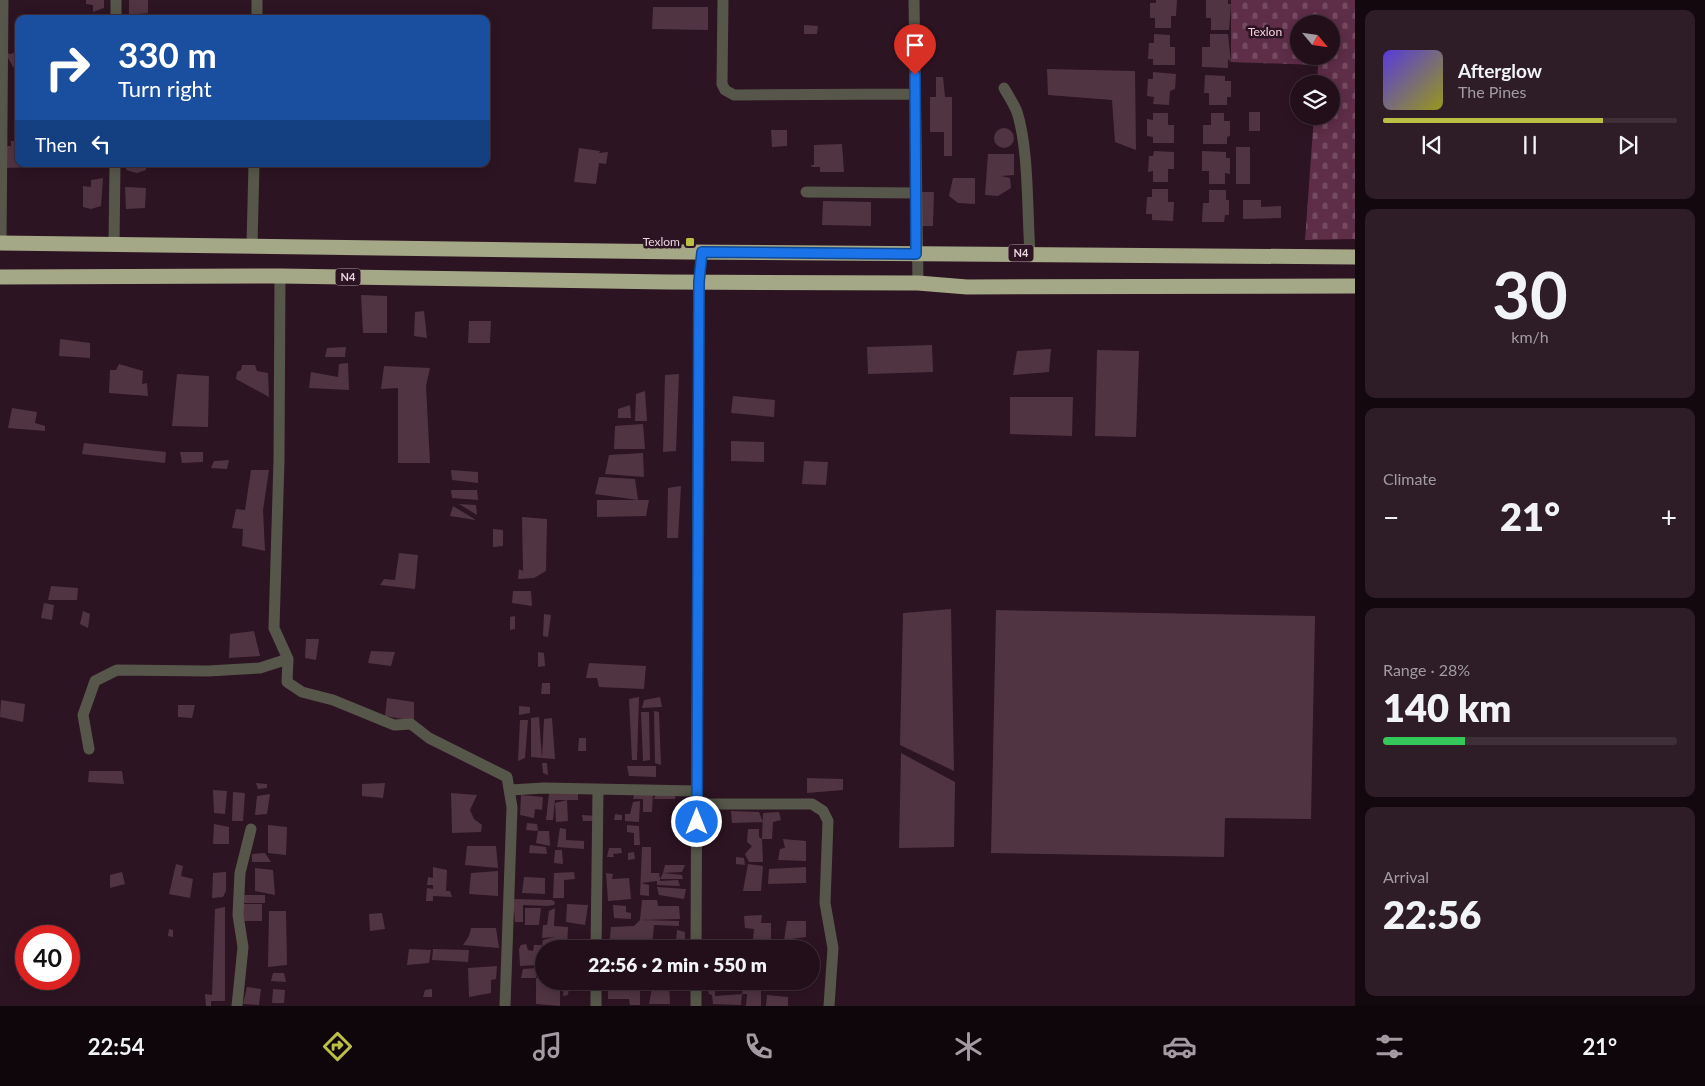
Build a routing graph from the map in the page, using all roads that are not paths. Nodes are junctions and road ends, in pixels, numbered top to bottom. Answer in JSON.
{"nodes":[{"id":1,"x":3,"y":0,"type":"edge"},
{"id":2,"x":116,"y":0,"type":"edge"},
{"id":3,"x":257,"y":0,"type":"edge"},
{"id":4,"x":723,"y":0,"type":"edge"},
{"id":5,"x":914,"y":0,"type":"edge"},
{"id":6,"x":116,"y":15,"type":"edge"},
{"id":7,"x":257,"y":15,"type":"edge"},
{"id":8,"x":1004,"y":88,"type":"dead end"},
{"id":9,"x":915,"y":94,"type":"junction"},
{"id":10,"x":115,"y":167,"type":"edge"},
{"id":11,"x":254,"y":167,"type":"edge"},
{"id":12,"x":0,"y":175,"type":"edge"},
{"id":13,"x":806,"y":192,"type":"dead end"},
{"id":14,"x":916,"y":194,"type":"junction"},
{"id":15,"x":1,"y":243,"type":"edge"},
{"id":16,"x":114,"y":244,"type":"junction"},
{"id":17,"x":252,"y":245,"type":"junction"},
{"id":18,"x":702,"y":252,"type":"junction"},
{"id":19,"x":1030,"y":253,"type":"junction"},
{"id":20,"x":916,"y":254,"type":"junction"},
{"id":21,"x":1355,"y":257,"type":"edge"},
{"id":22,"x":280,"y":276,"type":"junction"},
{"id":23,"x":0,"y":278,"type":"edge"},
{"id":24,"x":699,"y":282,"type":"junction"},
{"id":25,"x":918,"y":283,"type":"junction"},
{"id":26,"x":1355,"y":286,"type":"edge"},
{"id":27,"x":288,"y":659,"type":"junction"},
{"id":28,"x":88,"y":749,"type":"dead end"},
{"id":29,"x":510,"y":790,"type":"junction"},
{"id":30,"x":598,"y":790,"type":"junction"},
{"id":31,"x":696,"y":791,"type":"junction"},
{"id":32,"x":697,"y":804,"type":"junction"},
{"id":33,"x":250,"y":829,"type":"dead end"},
{"id":34,"x":596,"y":940,"type":"edge"},
{"id":35,"x":696,"y":940,"type":"edge"},
{"id":36,"x":596,"y":990,"type":"edge"},
{"id":37,"x":696,"y":990,"type":"edge"},
{"id":38,"x":237,"y":1006,"type":"edge"},
{"id":39,"x":505,"y":1006,"type":"edge"},
{"id":40,"x":596,"y":1006,"type":"edge"},
{"id":41,"x":696,"y":1006,"type":"edge"},
{"id":42,"x":829,"y":1006,"type":"edge"}],
"edges":[{"from":1,"to":12,"type":"street"},
{"from":2,"to":6,"type":"street"},
{"from":3,"to":7,"type":"street"},
{"from":4,"to":9,"type":"street"},
{"from":5,"to":9,"type":"street"},
{"from":8,"to":19,"type":"street"},
{"from":9,"to":14,"type":"street"},
{"from":10,"to":16,"type":"street"},
{"from":11,"to":17,"type":"street"},
{"from":12,"to":15,"type":"street"},
{"from":13,"to":14,"type":"street"},
{"from":14,"to":20,"type":"street"},
{"from":15,"to":16,"type":"highway","number":"N4"},
{"from":16,"to":17,"type":"highway","number":"N4"},
{"from":17,"to":18,"type":"highway","number":"N4"},
{"from":18,"to":20,"type":"highway","number":"N4"},
{"from":18,"to":24,"type":"street"},
{"from":19,"to":20,"type":"highway","number":"N4"},
{"from":19,"to":21,"type":"highway","number":"N4"},
{"from":20,"to":25,"type":"street"},
{"from":22,"to":23,"type":"highway","number":"N4"},
{"from":22,"to":24,"type":"highway","number":"N4"},
{"from":22,"to":27,"type":"street"},
{"from":24,"to":25,"type":"highway","number":"N4"},
{"from":24,"to":31,"type":"street"},
{"from":25,"to":26,"type":"highway","number":"N4"},
{"from":27,"to":28,"type":"street"},
{"from":27,"to":29,"type":"street"},
{"from":29,"to":30,"type":"street"},
{"from":29,"to":39,"type":"street"},
{"from":30,"to":31,"type":"street"},
{"from":30,"to":34,"type":"street"},
{"from":31,"to":32,"type":"street"},
{"from":32,"to":35,"type":"street"},
{"from":32,"to":42,"type":"street"},
{"from":33,"to":38,"type":"street"},
{"from":36,"to":40,"type":"street"},
{"from":37,"to":41,"type":"street"}]}
